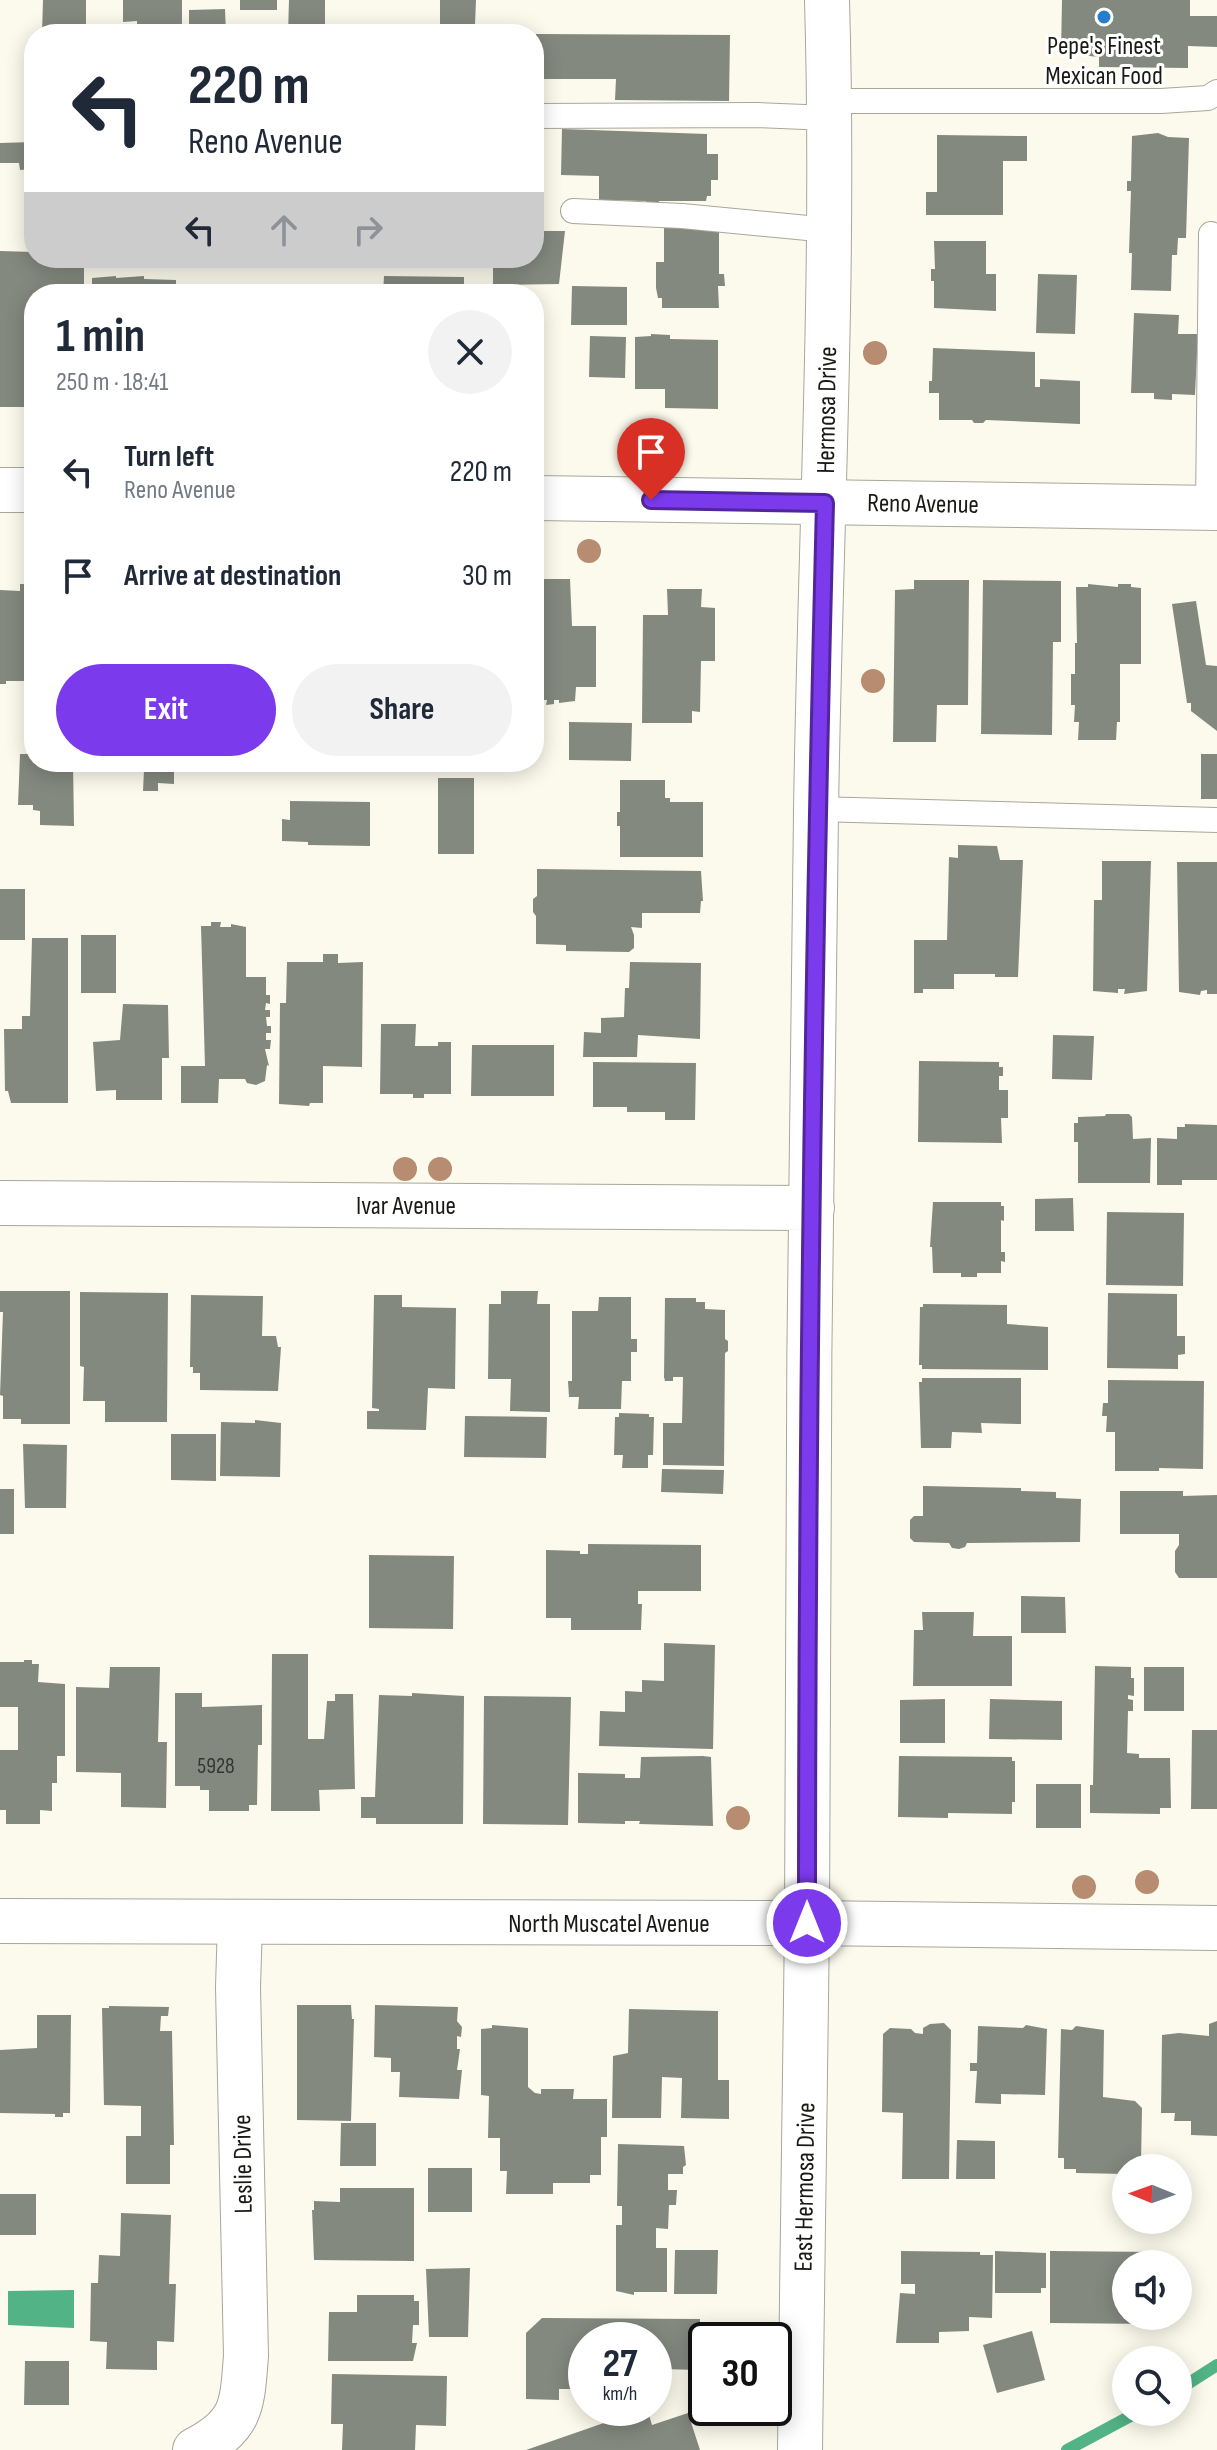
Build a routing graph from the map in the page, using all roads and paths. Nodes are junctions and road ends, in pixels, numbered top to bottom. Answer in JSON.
{"nodes":[{"id":1,"x":827,"y":0,"type":"edge"},
{"id":2,"x":1217,"y":92,"type":"edge"},
{"id":3,"x":829,"y":110,"type":"junction"},
{"id":4,"x":544,"y":116,"type":"edge"},
{"id":5,"x":573,"y":211,"type":"dead end"},
{"id":6,"x":828,"y":230,"type":"junction"},
{"id":7,"x":1211,"y":234,"type":"dead end"},
{"id":8,"x":0,"y":490,"type":"edge"},
{"id":9,"x":24,"y":490,"type":"edge"},
{"id":10,"x":544,"y":498,"type":"edge"},
{"id":11,"x":825,"y":503,"type":"junction"},
{"id":12,"x":1212,"y":508,"type":"edge"},
{"id":13,"x":816,"y":809,"type":"junction"},
{"id":14,"x":1217,"y":820,"type":"edge"},
{"id":15,"x":0,"y":1203,"type":"edge"},
{"id":16,"x":812,"y":1208,"type":"junction"},
{"id":17,"x":0,"y":1921,"type":"edge"},
{"id":18,"x":240,"y":1923,"type":"junction"},
{"id":19,"x":807,"y":1923,"type":"junction"},
{"id":20,"x":1217,"y":1928,"type":"edge"},
{"id":21,"x":195,"y":2450,"type":"edge"},
{"id":22,"x":800,"y":2450,"type":"edge"}],
"edges":[{"from":1,"to":3,"type":"street","name":"Hermosa Drive"},
{"from":2,"to":3,"type":"lane"},
{"from":3,"to":4,"type":"lane"},
{"from":3,"to":6,"type":"street","name":"Hermosa Drive"},
{"from":5,"to":6,"type":"lane"},
{"from":6,"to":11,"type":"street","name":"Hermosa Drive"},
{"from":7,"to":12,"type":"lane"},
{"from":8,"to":9,"type":"street"},
{"from":10,"to":11,"type":"street","name":"Reno Avenue"},
{"from":11,"to":12,"type":"street","name":"Reno Avenue"},
{"from":11,"to":13,"type":"street","name":"Hermosa Drive"},
{"from":13,"to":14,"type":"lane"},
{"from":13,"to":16,"type":"street","name":"Hermosa Drive"},
{"from":15,"to":16,"type":"street","name":"Ivar Avenue"},
{"from":16,"to":19,"type":"street","name":"Hermosa Drive"},
{"from":17,"to":18,"type":"street","name":"North Muscatel Avenue"},
{"from":18,"to":19,"type":"street","name":"North Muscatel Avenue"},
{"from":18,"to":21,"type":"street","name":"Leslie Drive"},
{"from":19,"to":20,"type":"street","name":"North Muscatel Avenue"},
{"from":19,"to":22,"type":"street","name":"East Hermosa Drive"}]}
